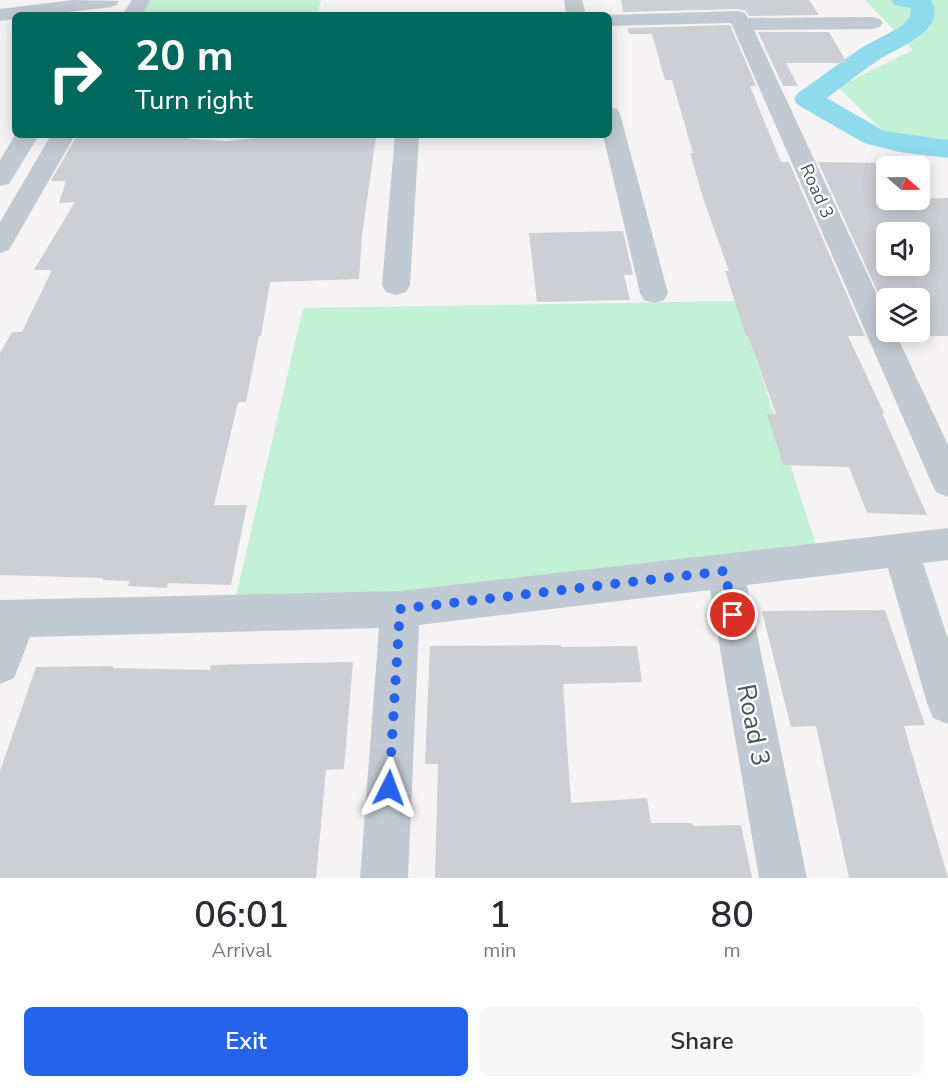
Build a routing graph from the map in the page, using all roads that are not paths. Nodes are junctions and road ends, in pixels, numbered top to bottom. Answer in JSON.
{"nodes":[{"id":1,"x":111,"y":0,"type":"edge"},
{"id":2,"x":28,"y":6,"type":"edge"},
{"id":3,"x":0,"y":15,"type":"edge"},
{"id":4,"x":612,"y":20,"type":"edge"},
{"id":5,"x":873,"y":23,"type":"dead end"},
{"id":6,"x":742,"y":24,"type":"junction"},
{"id":7,"x":612,"y":126,"type":"edge"},
{"id":8,"x":25,"y":138,"type":"edge"},
{"id":9,"x":61,"y":138,"type":"edge"},
{"id":10,"x":407,"y":138,"type":"edge"},
{"id":11,"x":0,"y":179,"type":"edge"},
{"id":12,"x":0,"y":244,"type":"edge"},
{"id":13,"x":396,"y":285,"type":"dead end"},
{"id":14,"x":654,"y":292,"type":"dead end"},
{"id":15,"x":948,"y":482,"type":"edge"},
{"id":16,"x":948,"y":544,"type":"edge"},
{"id":17,"x":900,"y":551,"type":"junction"},
{"id":18,"x":725,"y":571,"type":"junction"},
{"id":19,"x":400,"y":609,"type":"junction"},
{"id":20,"x":9,"y":619,"type":"edge"},
{"id":21,"x":0,"y":664,"type":"edge"},
{"id":22,"x":948,"y":703,"type":"edge"},
{"id":23,"x":384,"y":878,"type":"edge"},
{"id":24,"x":783,"y":878,"type":"edge"}],
"edges":[{"from":1,"to":2,"type":"street"},
{"from":2,"to":3,"type":"street"},
{"from":4,"to":6,"type":"street"},
{"from":5,"to":6,"type":"street"},
{"from":6,"to":15,"type":"street","name":"Road 3"},
{"from":7,"to":14,"type":"street"},
{"from":8,"to":11,"type":"street"},
{"from":9,"to":12,"type":"street"},
{"from":10,"to":13,"type":"street"},
{"from":16,"to":17,"type":"street"},
{"from":17,"to":18,"type":"street"},
{"from":17,"to":22,"type":"street"},
{"from":18,"to":19,"type":"street"},
{"from":18,"to":24,"type":"street","name":"Road 3"},
{"from":19,"to":20,"type":"street"},
{"from":19,"to":23,"type":"street"},
{"from":20,"to":21,"type":"street"}]}
